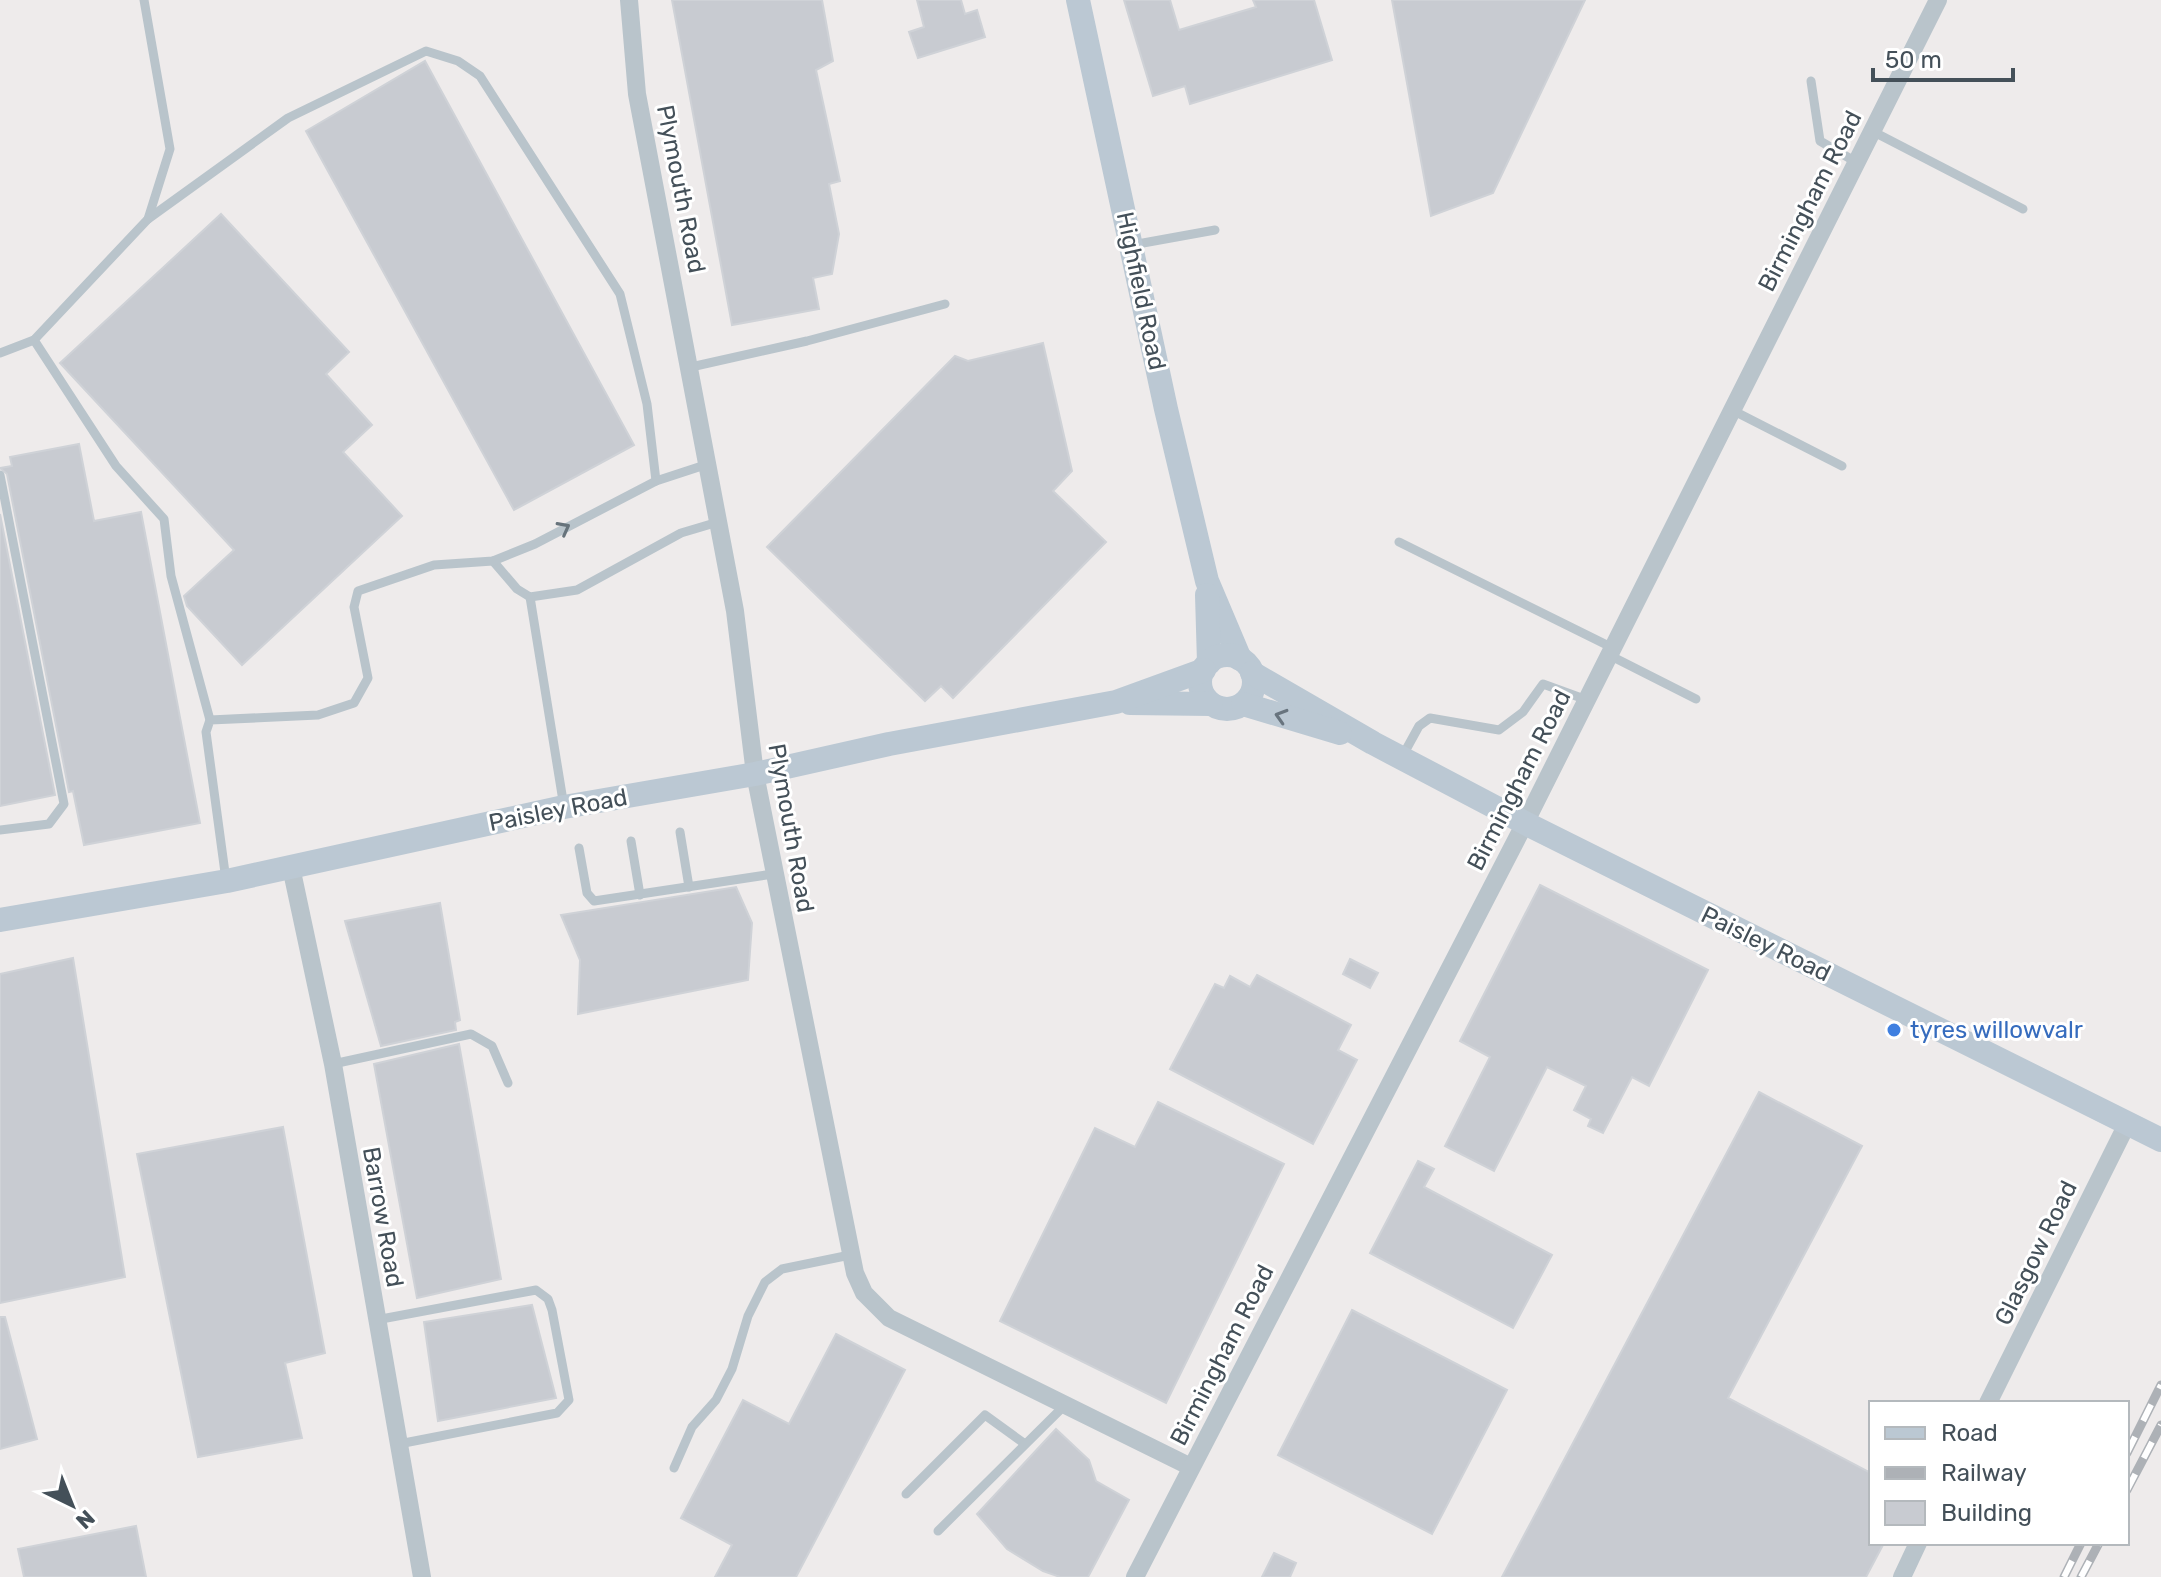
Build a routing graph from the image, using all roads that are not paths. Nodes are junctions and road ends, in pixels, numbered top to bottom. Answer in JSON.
{"nodes":[{"id":1,"x":144,"y":0,"type":"edge"},
{"id":2,"x":629,"y":0,"type":"edge"},
{"id":3,"x":1078,"y":0,"type":"edge"},
{"id":4,"x":1938,"y":0,"type":"edge"},
{"id":5,"x":1811,"y":81,"type":"dead end"},
{"id":6,"x":1872,"y":131,"type":"junction"},
{"id":7,"x":1856,"y":162,"type":"junction"},
{"id":8,"x":2023,"y":209,"type":"dead end"},
{"id":9,"x":148,"y":219,"type":"junction"},
{"id":10,"x":1215,"y":230,"type":"dead end"},
{"id":11,"x":1132,"y":245,"type":"junction"},
{"id":12,"x":945,"y":304,"type":"dead end"},
{"id":13,"x":34,"y":340,"type":"junction"},
{"id":14,"x":0,"y":353,"type":"edge"},
{"id":15,"x":691,"y":367,"type":"junction"},
{"id":16,"x":1732,"y":410,"type":"junction"},
{"id":17,"x":708,"y":464,"type":"junction"},
{"id":18,"x":1842,"y":466,"type":"dead end"},
{"id":19,"x":0,"y":475,"type":"edge"},
{"id":20,"x":656,"y":481,"type":"junction"},
{"id":21,"x":719,"y":522,"type":"junction"},
{"id":22,"x":1399,"y":542,"type":"dead end"},
{"id":23,"x":493,"y":561,"type":"junction"},
{"id":24,"x":1207,"y":581,"type":"junction"},
{"id":25,"x":530,"y":597,"type":"junction"},
{"id":26,"x":1611,"y":652,"type":"junction"},
{"id":27,"x":1206,"y":666,"type":"junction"},
{"id":28,"x":1246,"y":666,"type":"junction"},
{"id":29,"x":1696,"y":699,"type":"dead end"},
{"id":30,"x":1587,"y":700,"type":"junction"},
{"id":31,"x":1116,"y":702,"type":"junction"},
{"id":32,"x":1211,"y":704,"type":"junction"},
{"id":33,"x":1243,"y":704,"type":"junction"},
{"id":34,"x":210,"y":720,"type":"junction"},
{"id":35,"x":1373,"y":743,"type":"junction"},
{"id":36,"x":1402,"y":758,"type":"junction"},
{"id":37,"x":755,"y":774,"type":"junction"},
{"id":38,"x":564,"y":807,"type":"junction"},
{"id":39,"x":1525,"y":823,"type":"junction"},
{"id":40,"x":0,"y":830,"type":"edge"},
{"id":41,"x":680,"y":832,"type":"dead end"},
{"id":42,"x":631,"y":841,"type":"dead end"},
{"id":43,"x":579,"y":848,"type":"dead end"},
{"id":44,"x":291,"y":867,"type":"junction"},
{"id":45,"x":773,"y":874,"type":"junction"},
{"id":46,"x":227,"y":881,"type":"junction"},
{"id":47,"x":689,"y":887,"type":"junction"},
{"id":48,"x":640,"y":895,"type":"junction"},
{"id":49,"x":0,"y":920,"type":"edge"},
{"id":50,"x":333,"y":1064,"type":"junction"},
{"id":51,"x":508,"y":1083,"type":"dead end"},
{"id":52,"x":2127,"y":1124,"type":"junction"},
{"id":53,"x":2161,"y":1140,"type":"edge"},
{"id":54,"x":850,"y":1255,"type":"junction"},
{"id":55,"x":376,"y":1320,"type":"junction"},
{"id":56,"x":1989,"y":1401,"type":"edge"},
{"id":57,"x":1065,"y":1405,"type":"junction"},
{"id":58,"x":398,"y":1444,"type":"junction"},
{"id":59,"x":1025,"y":1444,"type":"junction"},
{"id":60,"x":1191,"y":1467,"type":"junction"},
{"id":61,"x":674,"y":1468,"type":"dead end"},
{"id":62,"x":906,"y":1494,"type":"dead end"},
{"id":63,"x":938,"y":1531,"type":"dead end"},
{"id":64,"x":1917,"y":1545,"type":"edge"},
{"id":65,"x":422,"y":1577,"type":"edge"},
{"id":66,"x":1135,"y":1577,"type":"edge"},
{"id":67,"x":1902,"y":1577,"type":"edge"}],
"edges":[{"from":1,"to":9,"type":"lane"},
{"from":2,"to":15,"type":"street","name":"Plymouth Road"},
{"from":3,"to":11,"type":"main road","name":"Highfield Road"},
{"from":4,"to":6,"type":"street","name":"Birmingham Road"},
{"from":5,"to":7,"type":"lane"},
{"from":6,"to":7,"type":"street","name":"Birmingham Road"},
{"from":6,"to":8,"type":"lane"},
{"from":7,"to":16,"type":"street","name":"Birmingham Road"},
{"from":9,"to":13,"type":"lane"},
{"from":9,"to":20,"type":"lane"},
{"from":10,"to":11,"type":"lane"},
{"from":11,"to":24,"type":"main road","name":"Highfield Road"},
{"from":12,"to":15,"type":"lane"},
{"from":13,"to":14,"type":"lane"},
{"from":13,"to":34,"type":"lane"},
{"from":15,"to":17,"type":"street","name":"Plymouth Road"},
{"from":16,"to":18,"type":"lane"},
{"from":16,"to":26,"type":"street","name":"Birmingham Road"},
{"from":17,"to":20,"type":"lane"},
{"from":17,"to":21,"type":"street","name":"Plymouth Road"},
{"from":19,"to":40,"type":"lane"},
{"from":23,"to":20,"type":"lane","one_way":true},
{"from":21,"to":25,"type":"lane"},
{"from":21,"to":37,"type":"street","name":"Plymouth Road"},
{"from":22,"to":26,"type":"lane"},
{"from":23,"to":25,"type":"lane"},
{"from":23,"to":34,"type":"lane"},
{"from":24,"to":27,"type":"main road","name":"Highfield Road"},
{"from":24,"to":28,"type":"main road","name":"Highfield Road"},
{"from":25,"to":38,"type":"lane"},
{"from":26,"to":29,"type":"lane"},
{"from":26,"to":30,"type":"street","name":"Birmingham Road"},
{"from":27,"to":28,"type":"main road"},
{"from":27,"to":31,"type":"main road","name":"Paisley Road"},
{"from":27,"to":32,"type":"main road"},
{"from":28,"to":33,"type":"main road"},
{"from":28,"to":35,"type":"main road","name":"Paisley Road"},
{"from":30,"to":36,"type":"lane"},
{"from":30,"to":39,"type":"street","name":"Birmingham Road"},
{"from":31,"to":32,"type":"main road","name":"Paisley Road"},
{"from":31,"to":37,"type":"main road","name":"Paisley Road"},
{"from":32,"to":33,"type":"main road"},
{"from":35,"to":33,"type":"main road","name":"Paisley Road","one_way":true},
{"from":34,"to":46,"type":"lane"},
{"from":35,"to":36,"type":"main road","name":"Paisley Road"},
{"from":36,"to":39,"type":"main road","name":"Paisley Road"},
{"from":37,"to":38,"type":"main road","name":"Paisley Road"},
{"from":37,"to":45,"type":"street","name":"Plymouth Road"},
{"from":38,"to":44,"type":"main road","name":"Paisley Road"},
{"from":39,"to":52,"type":"main road","name":"Paisley Road"},
{"from":39,"to":60,"type":"street","name":"Birmingham Road"},
{"from":41,"to":47,"type":"lane"},
{"from":42,"to":48,"type":"lane"},
{"from":43,"to":48,"type":"lane"},
{"from":44,"to":46,"type":"main road","name":"Paisley Road"},
{"from":44,"to":50,"type":"street","name":"Barrow Road"},
{"from":45,"to":47,"type":"lane"},
{"from":45,"to":54,"type":"street","name":"Plymouth Road"},
{"from":46,"to":49,"type":"main road","name":"Paisley Road"},
{"from":47,"to":48,"type":"lane"},
{"from":50,"to":51,"type":"lane"},
{"from":50,"to":55,"type":"street","name":"Barrow Road"},
{"from":52,"to":53,"type":"main road","name":"Paisley Road"},
{"from":52,"to":56,"type":"street","name":"Glasgow Road"},
{"from":54,"to":57,"type":"street","name":"Plymouth Road"},
{"from":54,"to":61,"type":"lane"},
{"from":55,"to":58,"type":"street","name":"Barrow Road"},
{"from":55,"to":58,"type":"lane"},
{"from":57,"to":59,"type":"lane"},
{"from":57,"to":60,"type":"street","name":"Plymouth Road"},
{"from":58,"to":65,"type":"street","name":"Barrow Road"},
{"from":59,"to":62,"type":"lane"},
{"from":59,"to":63,"type":"lane"},
{"from":60,"to":66,"type":"street","name":"Birmingham Road"},
{"from":64,"to":67,"type":"street"}]}
